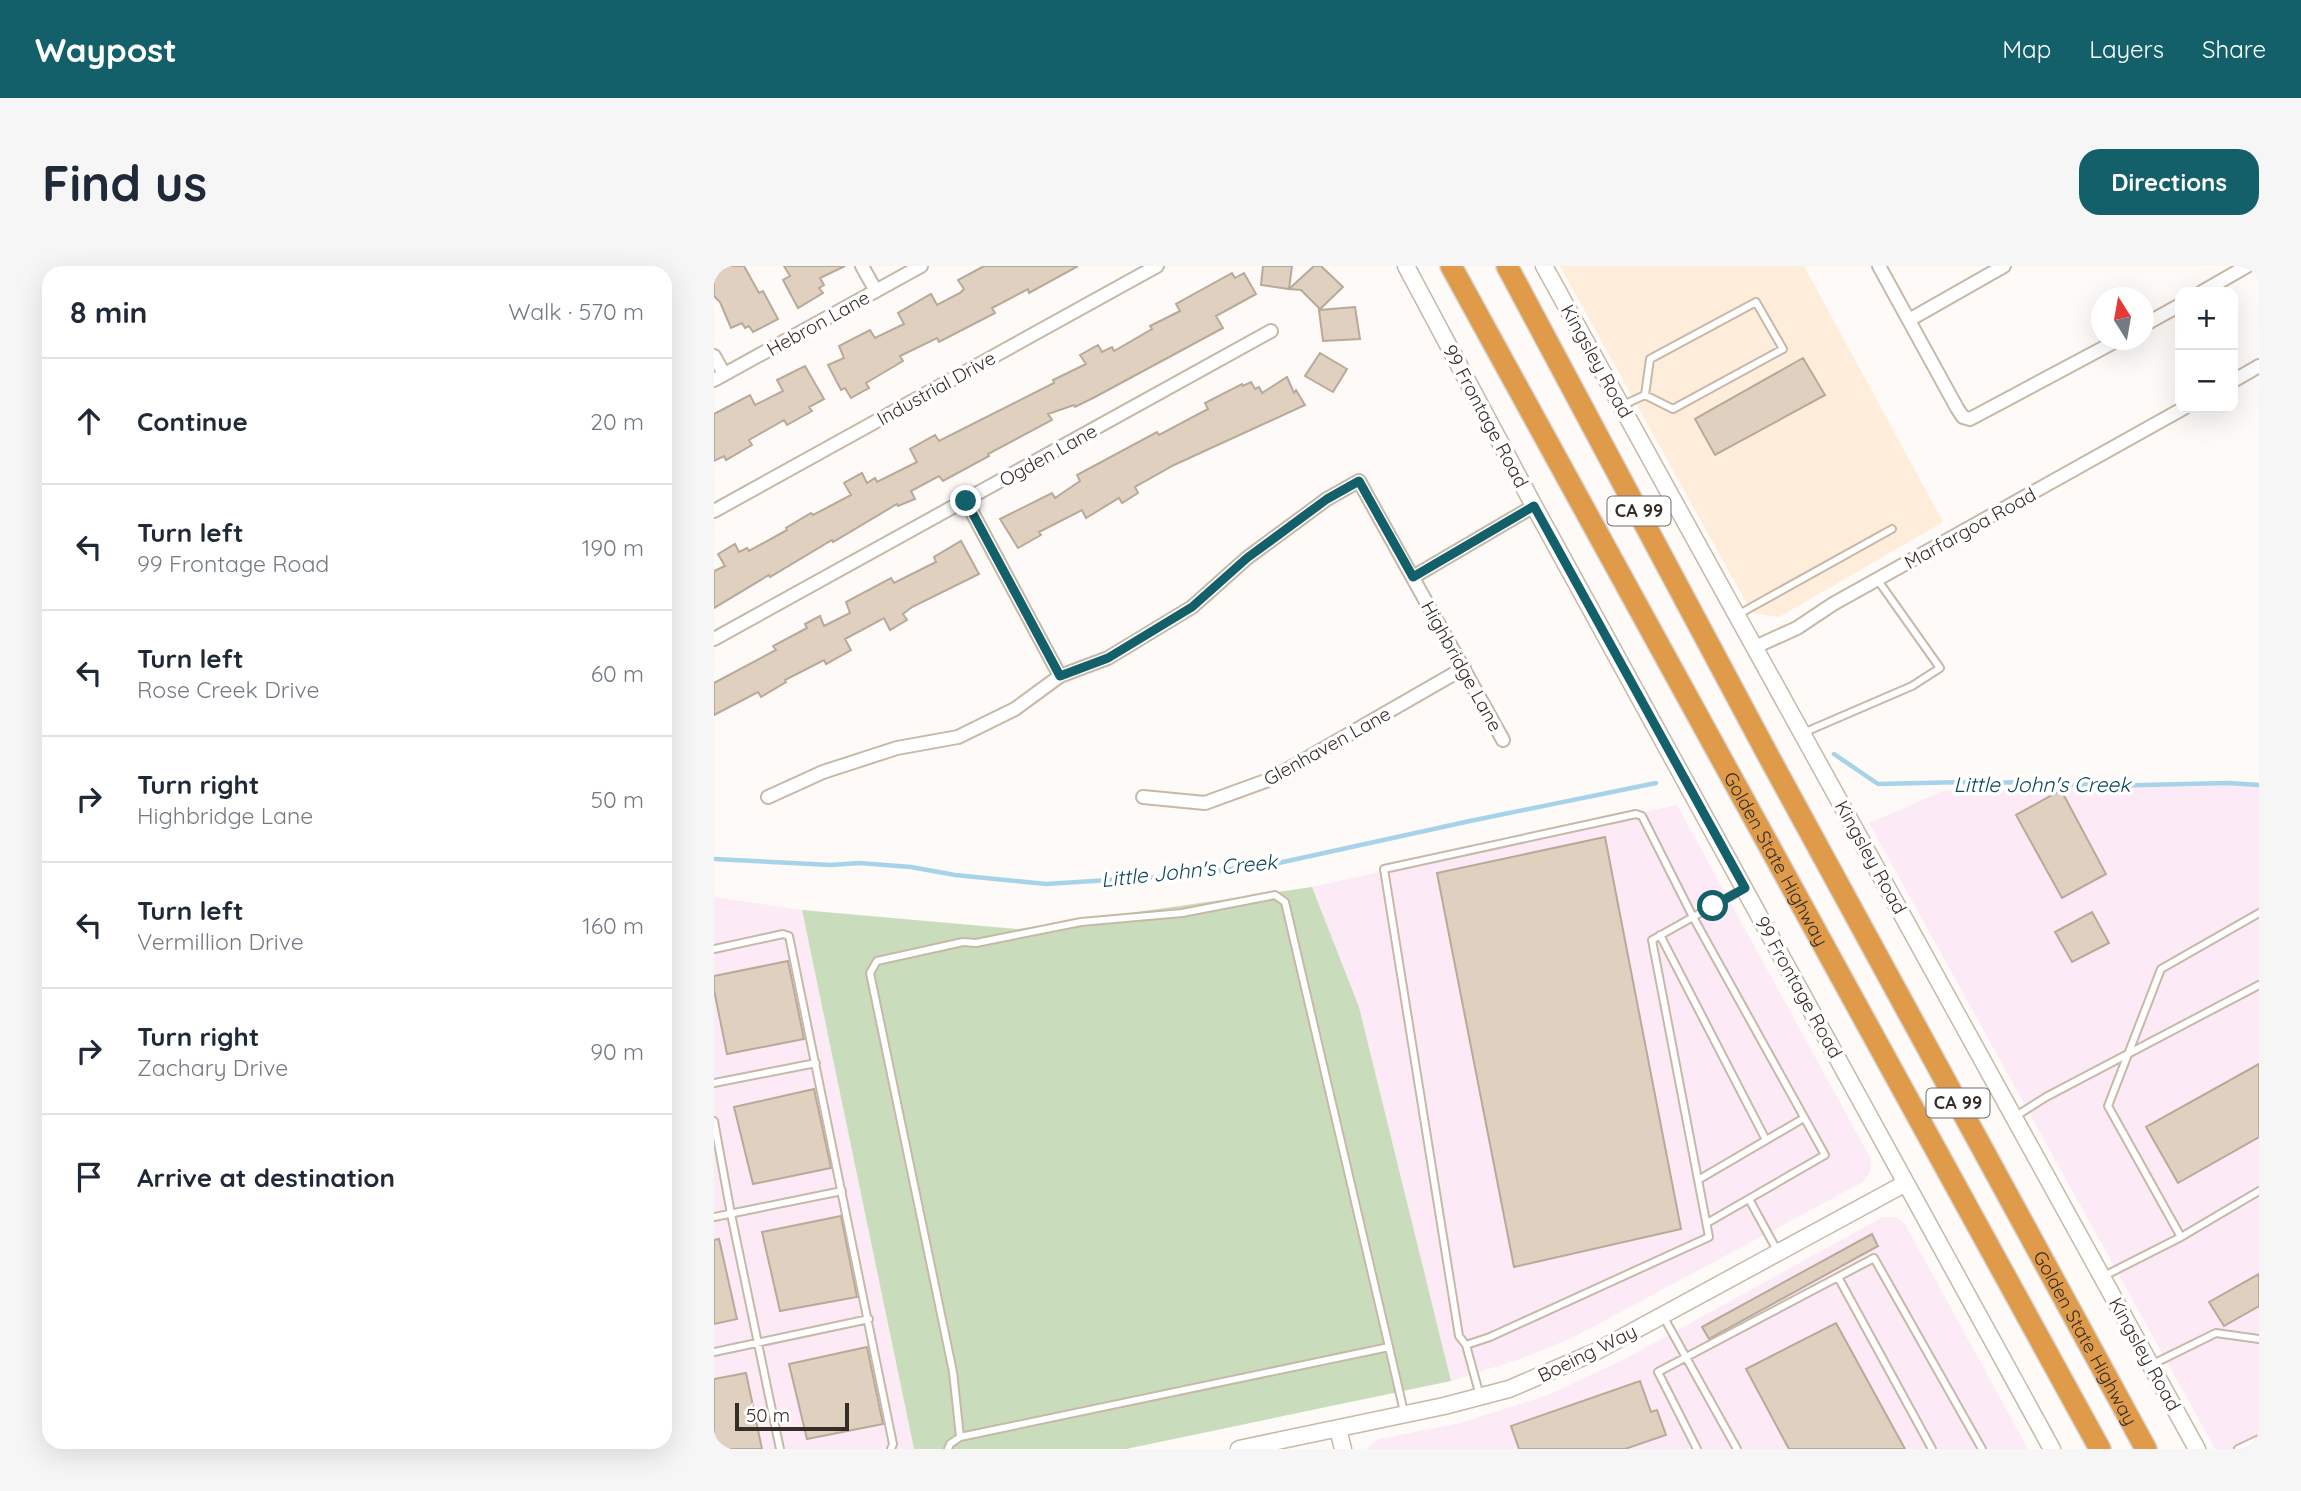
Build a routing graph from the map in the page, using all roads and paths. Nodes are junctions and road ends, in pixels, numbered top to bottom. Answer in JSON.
{"nodes":[{"id":1,"x":862,"y":266,"type":"edge"},
{"id":2,"x":921,"y":266,"type":"edge"},
{"id":3,"x":1157,"y":266,"type":"edge"},
{"id":4,"x":1406,"y":266,"type":"edge"},
{"id":5,"x":1451,"y":266,"type":"edge"},
{"id":6,"x":1507,"y":266,"type":"edge"},
{"id":7,"x":1544,"y":266,"type":"edge"},
{"id":8,"x":1879,"y":266,"type":"edge"},
{"id":9,"x":2004,"y":266,"type":"edge"},
{"id":10,"x":2247,"y":266,"type":"edge"},
{"id":11,"x":2211,"y":287,"type":"edge"},
{"id":12,"x":876,"y":291,"type":"junction"},
{"id":13,"x":2175,"y":312,"type":"edge"},
{"id":14,"x":1909,"y":320,"type":"junction"},
{"id":15,"x":2154,"y":321,"type":"edge"},
{"id":16,"x":1271,"y":331,"type":"dead end"},
{"id":17,"x":2099,"y":350,"type":"edge"},
{"id":18,"x":714,"y":356,"type":"edge"},
{"id":19,"x":2259,"y":366,"type":"edge"},
{"id":20,"x":719,"y":377,"type":"edge"},
{"id":21,"x":2238,"y":378,"type":"edge"},
{"id":22,"x":1645,"y":394,"type":"junction"},
{"id":23,"x":1622,"y":406,"type":"junction"},
{"id":24,"x":2175,"y":413,"type":"edge"},
{"id":25,"x":966,"y":501,"type":"junction"},
{"id":26,"x":1534,"y":506,"type":"junction"},
{"id":27,"x":714,"y":511,"type":"edge"},
{"id":28,"x":1892,"y":529,"type":"dead end"},
{"id":29,"x":1413,"y":577,"type":"junction"},
{"id":30,"x":1877,"y":579,"type":"junction"},
{"id":31,"x":1737,"y":615,"type":"junction"},
{"id":32,"x":714,"y":639,"type":"edge"},
{"id":33,"x":1755,"y":647,"type":"junction"},
{"id":34,"x":1464,"y":668,"type":"junction"},
{"id":35,"x":1060,"y":676,"type":"junction"},
{"id":36,"x":1802,"y":733,"type":"junction"},
{"id":37,"x":1503,"y":740,"type":"dead end"},
{"id":38,"x":768,"y":797,"type":"dead end"},
{"id":39,"x":1143,"y":797,"type":"dead end"},
{"id":40,"x":1745,"y":888,"type":"junction"},
{"id":41,"x":2259,"y":913,"type":"edge"},
{"id":42,"x":1693,"y":917,"type":"junction"},
{"id":43,"x":1660,"y":935,"type":"junction"},
{"id":44,"x":714,"y":948,"type":"edge"},
{"id":45,"x":2259,"y":985,"type":"edge"},
{"id":46,"x":2129,"y":1054,"type":"junction"},
{"id":47,"x":816,"y":1062,"type":"junction"},
{"id":48,"x":714,"y":1083,"type":"edge"},
{"id":49,"x":2014,"y":1117,"type":"junction"},
{"id":50,"x":1804,"y":1118,"type":"junction"},
{"id":51,"x":714,"y":1121,"type":"edge"},
{"id":52,"x":1766,"y":1140,"type":"junction"},
{"id":53,"x":1698,"y":1180,"type":"junction"},
{"id":54,"x":1906,"y":1183,"type":"junction"},
{"id":55,"x":842,"y":1191,"type":"junction"},
{"id":56,"x":2259,"y":1192,"type":"edge"},
{"id":57,"x":1749,"y":1199,"type":"junction"},
{"id":58,"x":731,"y":1214,"type":"junction"},
{"id":59,"x":714,"y":1217,"type":"edge"},
{"id":60,"x":1707,"y":1223,"type":"junction"},
{"id":61,"x":2180,"y":1237,"type":"junction"},
{"id":62,"x":1778,"y":1252,"type":"junction"},
{"id":63,"x":1838,"y":1277,"type":"junction"},
{"id":64,"x":2102,"y":1277,"type":"junction"},
{"id":65,"x":1663,"y":1315,"type":"junction"},
{"id":66,"x":869,"y":1319,"type":"junction"},
{"id":67,"x":2259,"y":1339,"type":"edge"},
{"id":68,"x":758,"y":1343,"type":"junction"},
{"id":69,"x":1466,"y":1345,"type":"junction"},
{"id":70,"x":1390,"y":1347,"type":"junction"},
{"id":71,"x":714,"y":1352,"type":"edge"},
{"id":72,"x":1685,"y":1357,"type":"junction"},
{"id":73,"x":2151,"y":1365,"type":"junction"},
{"id":74,"x":1480,"y":1396,"type":"junction"},
{"id":75,"x":1404,"y":1415,"type":"junction"},
{"id":76,"x":1338,"y":1429,"type":"junction"},
{"id":77,"x":960,"y":1437,"type":"junction"},
{"id":78,"x":2259,"y":1439,"type":"edge"},
{"id":79,"x":780,"y":1449,"type":"edge"},
{"id":80,"x":891,"y":1449,"type":"edge"},
{"id":81,"x":948,"y":1449,"type":"edge"},
{"id":82,"x":1239,"y":1449,"type":"edge"},
{"id":83,"x":1343,"y":1449,"type":"edge"},
{"id":84,"x":1697,"y":1449,"type":"edge"},
{"id":85,"x":1737,"y":1449,"type":"edge"},
{"id":86,"x":1933,"y":1449,"type":"edge"},
{"id":87,"x":1982,"y":1449,"type":"edge"},
{"id":88,"x":2052,"y":1449,"type":"edge"},
{"id":89,"x":2100,"y":1449,"type":"edge"},
{"id":90,"x":2147,"y":1449,"type":"edge"},
{"id":91,"x":2197,"y":1449,"type":"edge"},
{"id":92,"x":2238,"y":1449,"type":"edge"}],
"edges":[{"from":1,"to":12,"type":"street"},
{"from":2,"to":12,"type":"street","name":"Hebron Lane"},
{"from":3,"to":27,"type":"street","name":"Industrial Drive"},
{"from":4,"to":26,"type":"street","name":"99 Frontage Road"},
{"from":5,"to":89,"type":"highway","name":"Golden State Highway","number":"CA 99"},
{"from":6,"to":90,"type":"highway","name":"Golden State Highway","number":"CA 99"},
{"from":7,"to":23,"type":"street","name":"Kingsley Road"},
{"from":8,"to":14,"type":"street"},
{"from":9,"to":14,"type":"street"},
{"from":10,"to":11,"type":"street"},
{"from":12,"to":20,"type":"street","name":"Hebron Lane"},
{"from":13,"to":15,"type":"street"},
{"from":14,"to":17,"type":"street"},
{"from":16,"to":25,"type":"street","name":"Ogden Lane"},
{"from":18,"to":20,"type":"street"},
{"from":19,"to":21,"type":"street"},
{"from":22,"to":22,"type":"lane"},
{"from":22,"to":23,"type":"lane"},
{"from":23,"to":31,"type":"street","name":"Kingsley Road"},
{"from":24,"to":30,"type":"street","name":"Marfargoa Road"},
{"from":25,"to":32,"type":"street","name":"Ogden Lane"},
{"from":25,"to":35,"type":"street"},
{"from":26,"to":29,"type":"street"},
{"from":26,"to":40,"type":"street","name":"99 Frontage Road"},
{"from":28,"to":31,"type":"lane"},
{"from":29,"to":34,"type":"street","name":"Highbridge Lane"},
{"from":29,"to":35,"type":"street","name":"Highbridge Lane"},
{"from":30,"to":33,"type":"street","name":"Marfargoa Road"},
{"from":30,"to":36,"type":"lane"},
{"from":31,"to":33,"type":"street","name":"Kingsley Road"},
{"from":33,"to":36,"type":"street","name":"Kingsley Road"},
{"from":34,"to":37,"type":"street","name":"Highbridge Lane"},
{"from":34,"to":39,"type":"street","name":"Glenhaven Lane"},
{"from":35,"to":38,"type":"street"},
{"from":36,"to":49,"type":"street","name":"Kingsley Road"},
{"from":40,"to":42,"type":"lane"},
{"from":40,"to":54,"type":"street","name":"99 Frontage Road"},
{"from":41,"to":46,"type":"lane"},
{"from":42,"to":43,"type":"lane"},
{"from":42,"to":50,"type":"lane"},
{"from":42,"to":69,"type":"lane"},
{"from":43,"to":52,"type":"lane"},
{"from":43,"to":53,"type":"lane"},
{"from":44,"to":47,"type":"lane"},
{"from":45,"to":46,"type":"lane"},
{"from":46,"to":49,"type":"lane"},
{"from":46,"to":61,"type":"lane"},
{"from":47,"to":48,"type":"lane"},
{"from":47,"to":55,"type":"lane"},
{"from":49,"to":64,"type":"street","name":"Kingsley Road"},
{"from":50,"to":52,"type":"lane"},
{"from":50,"to":57,"type":"lane"},
{"from":51,"to":58,"type":"lane"},
{"from":52,"to":53,"type":"lane"},
{"from":53,"to":60,"type":"lane"},
{"from":54,"to":62,"type":"street","name":"Boeing Way"},
{"from":54,"to":88,"type":"street","name":"99 Frontage Road"},
{"from":55,"to":58,"type":"lane"},
{"from":55,"to":66,"type":"lane"},
{"from":56,"to":61,"type":"lane"},
{"from":57,"to":60,"type":"lane"},
{"from":57,"to":62,"type":"lane"},
{"from":58,"to":59,"type":"lane"},
{"from":58,"to":68,"type":"lane"},
{"from":60,"to":69,"type":"lane"},
{"from":61,"to":64,"type":"lane"},
{"from":62,"to":65,"type":"street","name":"Boeing Way"},
{"from":63,"to":72,"type":"lane"},
{"from":63,"to":86,"type":"lane"},
{"from":63,"to":87,"type":"lane"},
{"from":64,"to":73,"type":"street","name":"Kingsley Road"},
{"from":65,"to":72,"type":"lane"},
{"from":65,"to":74,"type":"street","name":"Boeing Way"},
{"from":66,"to":68,"type":"lane"},
{"from":66,"to":80,"type":"lane"},
{"from":67,"to":73,"type":"lane"},
{"from":68,"to":71,"type":"lane"},
{"from":68,"to":79,"type":"lane"},
{"from":69,"to":74,"type":"lane"},
{"from":70,"to":75,"type":"lane"},
{"from":70,"to":77,"type":"lane"},
{"from":70,"to":77,"type":"lane"},
{"from":72,"to":84,"type":"lane"},
{"from":72,"to":85,"type":"lane"},
{"from":73,"to":91,"type":"street","name":"Kingsley Road"},
{"from":74,"to":75,"type":"street","name":"Boeing Way"},
{"from":75,"to":76,"type":"street","name":"Boeing Way"},
{"from":76,"to":82,"type":"street","name":"Boeing Way"},
{"from":76,"to":83,"type":"street"},
{"from":77,"to":81,"type":"lane"},
{"from":78,"to":92,"type":"lane"}]}
